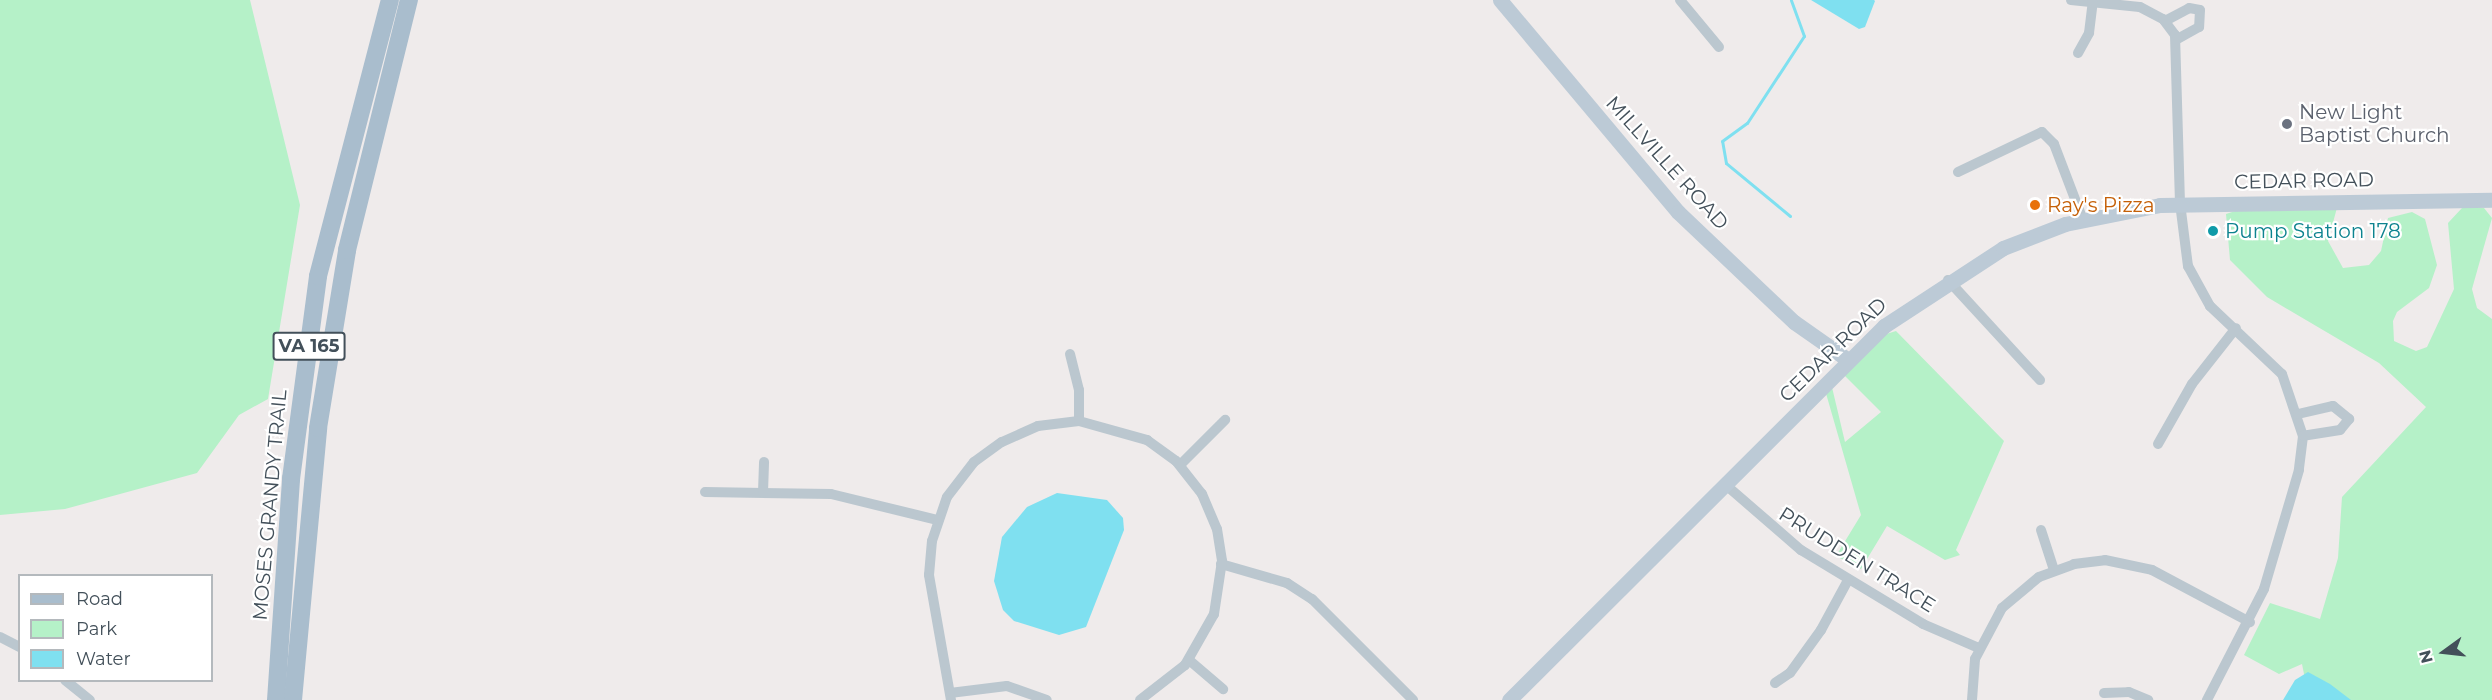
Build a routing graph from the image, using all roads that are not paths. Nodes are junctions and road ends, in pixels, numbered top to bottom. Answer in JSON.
{"nodes":[{"id":1,"x":390,"y":0,"type":"edge"},
{"id":2,"x":410,"y":0,"type":"edge"},
{"id":3,"x":1500,"y":0,"type":"edge"},
{"id":4,"x":1680,"y":0,"type":"edge"},
{"id":5,"x":2071,"y":0,"type":"edge"},
{"id":6,"x":2093,"y":2,"type":"junction"},
{"id":7,"x":2165,"y":21,"type":"junction"},
{"id":8,"x":2177,"y":39,"type":"junction"},
{"id":9,"x":1719,"y":47,"type":"dead end"},
{"id":10,"x":2078,"y":53,"type":"dead end"},
{"id":11,"x":1958,"y":172,"type":"dead end"},
{"id":12,"x":2492,"y":200,"type":"edge"},
{"id":13,"x":2180,"y":203,"type":"junction"},
{"id":14,"x":2083,"y":220,"type":"junction"},
{"id":15,"x":1948,"y":280,"type":"junction"},
{"id":16,"x":2236,"y":328,"type":"junction"},
{"id":17,"x":1070,"y":354,"type":"dead end"},
{"id":18,"x":1848,"y":360,"type":"junction"},
{"id":19,"x":2040,"y":380,"type":"dead end"},
{"id":20,"x":2298,"y":414,"type":"junction"},
{"id":21,"x":1225,"y":420,"type":"dead end"},
{"id":22,"x":1079,"y":421,"type":"junction"},
{"id":23,"x":2303,"y":436,"type":"junction"},
{"id":24,"x":2158,"y":444,"type":"dead end"},
{"id":25,"x":764,"y":462,"type":"dead end"},
{"id":26,"x":1180,"y":465,"type":"junction"},
{"id":27,"x":1727,"y":486,"type":"junction"},
{"id":28,"x":705,"y":492,"type":"dead end"},
{"id":29,"x":763,"y":492,"type":"junction"},
{"id":30,"x":938,"y":520,"type":"junction"},
{"id":31,"x":2041,"y":530,"type":"dead end"},
{"id":32,"x":1221,"y":564,"type":"junction"},
{"id":33,"x":2054,"y":570,"type":"junction"},
{"id":34,"x":1848,"y":580,"type":"junction"},
{"id":35,"x":2250,"y":622,"type":"junction"},
{"id":36,"x":0,"y":637,"type":"edge"},
{"id":37,"x":18,"y":646,"type":"edge"},
{"id":38,"x":1979,"y":648,"type":"junction"},
{"id":39,"x":1189,"y":660,"type":"junction"},
{"id":40,"x":66,"y":682,"type":"edge"},
{"id":41,"x":1775,"y":683,"type":"dead end"},
{"id":42,"x":1223,"y":689,"type":"dead end"},
{"id":43,"x":2104,"y":693,"type":"dead end"},
{"id":44,"x":950,"y":696,"type":"edge"},
{"id":45,"x":90,"y":700,"type":"edge"},
{"id":46,"x":276,"y":700,"type":"edge"},
{"id":47,"x":293,"y":700,"type":"edge"},
{"id":48,"x":1047,"y":700,"type":"edge"},
{"id":49,"x":1140,"y":700,"type":"edge"},
{"id":50,"x":1413,"y":700,"type":"edge"},
{"id":51,"x":1509,"y":700,"type":"edge"},
{"id":52,"x":1972,"y":700,"type":"edge"},
{"id":53,"x":2148,"y":700,"type":"edge"},
{"id":54,"x":2207,"y":700,"type":"edge"}],
"edges":[{"from":1,"to":46,"type":"main road","name":"MOSES GRANDY TRAIL","number":"VA 165"},
{"from":2,"to":47,"type":"main road","name":"MOSES GRANDY TRAIL","number":"VA 165"},
{"from":3,"to":18,"type":"street","name":"MILLVILLE ROAD"},
{"from":4,"to":9,"type":"street"},
{"from":5,"to":6,"type":"street"},
{"from":6,"to":7,"type":"street"},
{"from":6,"to":10,"type":"street"},
{"from":7,"to":8,"type":"street"},
{"from":7,"to":8,"type":"street"},
{"from":8,"to":13,"type":"street"},
{"from":11,"to":14,"type":"street"},
{"from":12,"to":13,"type":"street","name":"CEDAR ROAD"},
{"from":13,"to":14,"type":"street","name":"CEDAR ROAD"},
{"from":13,"to":16,"type":"street"},
{"from":14,"to":15,"type":"street","name":"CEDAR ROAD"},
{"from":15,"to":18,"type":"street","name":"CEDAR ROAD"},
{"from":15,"to":19,"type":"street"},
{"from":16,"to":20,"type":"street"},
{"from":16,"to":24,"type":"street"},
{"from":17,"to":22,"type":"street"},
{"from":18,"to":27,"type":"street","name":"CEDAR ROAD"},
{"from":20,"to":23,"type":"street"},
{"from":20,"to":23,"type":"street"},
{"from":21,"to":26,"type":"street"},
{"from":22,"to":26,"type":"street"},
{"from":22,"to":30,"type":"street"},
{"from":23,"to":35,"type":"street"},
{"from":25,"to":29,"type":"street"},
{"from":26,"to":32,"type":"street"},
{"from":27,"to":34,"type":"street","name":"PRUDDEN TRACE"},
{"from":27,"to":51,"type":"street","name":"CEDAR ROAD"},
{"from":28,"to":29,"type":"street"},
{"from":29,"to":30,"type":"street"},
{"from":30,"to":44,"type":"street"},
{"from":31,"to":33,"type":"street"},
{"from":32,"to":39,"type":"street"},
{"from":32,"to":50,"type":"street"},
{"from":33,"to":35,"type":"street"},
{"from":33,"to":38,"type":"street"},
{"from":34,"to":38,"type":"street","name":"PRUDDEN TRACE"},
{"from":34,"to":41,"type":"street"},
{"from":35,"to":54,"type":"street"},
{"from":36,"to":37,"type":"street"},
{"from":38,"to":52,"type":"street"},
{"from":39,"to":42,"type":"street"},
{"from":39,"to":49,"type":"street"},
{"from":40,"to":45,"type":"street"},
{"from":43,"to":53,"type":"street"},
{"from":44,"to":48,"type":"street"}]}
